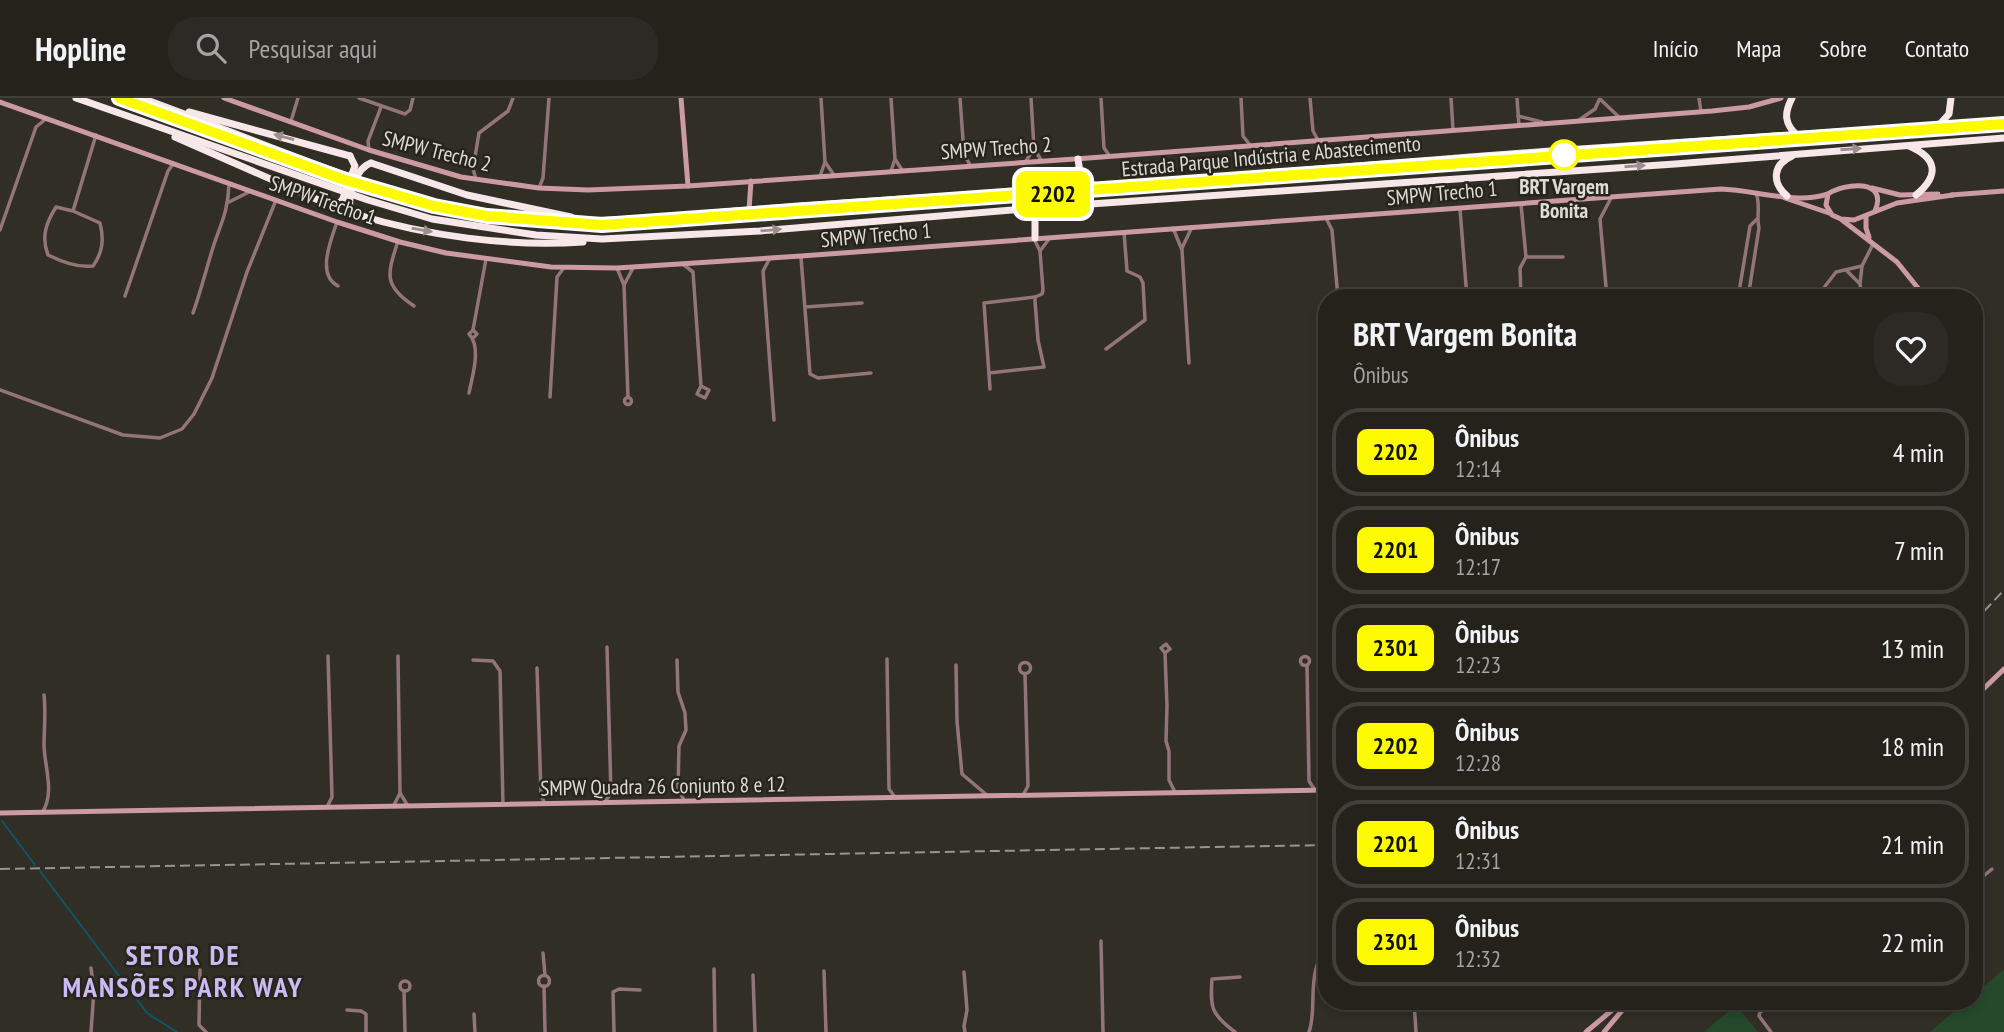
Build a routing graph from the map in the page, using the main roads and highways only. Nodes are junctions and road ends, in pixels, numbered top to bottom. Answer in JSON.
{"nodes":[{"id":1,"x":76,"y":98,"type":"edge"},
{"id":2,"x":141,"y":98,"type":"edge"},
{"id":3,"x":1792,"y":98,"type":"edge"},
{"id":4,"x":1951,"y":98,"type":"edge"},
{"id":5,"x":156,"y":103,"type":"junction"},
{"id":6,"x":2004,"y":121,"type":"edge"},
{"id":7,"x":148,"y":125,"type":"junction"},
{"id":8,"x":1939,"y":126,"type":"junction"},
{"id":9,"x":1798,"y":136,"type":"junction"},
{"id":10,"x":2004,"y":138,"type":"edge"},
{"id":11,"x":1905,"y":145,"type":"junction"},
{"id":12,"x":1798,"y":153,"type":"junction"},
{"id":13,"x":1101,"y":187,"type":"junction"},
{"id":14,"x":1058,"y":190,"type":"junction"},
{"id":15,"x":1916,"y":195,"type":"road end"},
{"id":16,"x":1783,"y":196,"type":"road end"},
{"id":17,"x":1047,"y":207,"type":"junction"},
{"id":18,"x":1015,"y":210,"type":"junction"},
{"id":19,"x":578,"y":220,"type":"junction"},
{"id":20,"x":602,"y":239,"type":"junction"}],
"edges":[{"from":1,"to":7,"type":"highway","name":"Estrada Parque Indústria e Abastecimento"},
{"from":2,"to":5,"type":"highway","name":"Estrada Parque Indústria e Abastecimento"},
{"from":3,"to":9,"type":"highway"},
{"from":4,"to":8,"type":"highway"},
{"from":7,"to":5,"type":"highway","one_way":true,"bridge":true},
{"from":5,"to":19,"type":"highway","name":"Estrada Parque Indústria e Abastecimento"},
{"from":6,"to":8,"type":"highway","name":"Estrada Parque Indústria e Abastecimento"},
{"from":7,"to":20,"type":"highway","name":"Estrada Parque Indústria e Abastecimento"},
{"from":8,"to":9,"type":"highway","name":"Estrada Parque Indústria e Abastecimento"},
{"from":9,"to":13,"type":"highway","name":"Estrada Parque Indústria e Abastecimento"},
{"from":10,"to":11,"type":"highway","name":"Estrada Parque Indústria e Abastecimento"},
{"from":12,"to":11,"type":"highway","name":"Estrada Parque Indústria e Abastecimento","one_way":true},
{"from":11,"to":15,"type":"highway"},
{"from":12,"to":16,"type":"highway"},
{"from":17,"to":12,"type":"highway","name":"Estrada Parque Indústria e Abastecimento","one_way":true},
{"from":13,"to":14,"type":"highway","name":"Estrada Parque Indústria e Abastecimento"},
{"from":13,"to":14,"type":"highway"},
{"from":14,"to":19,"type":"highway","name":"Estrada Parque Indústria e Abastecimento"},
{"from":17,"to":18,"type":"highway","name":"Estrada Parque Indústria e Abastecimento"},
{"from":17,"to":18,"type":"highway"},
{"from":20,"to":18,"type":"highway","name":"Estrada Parque Indústria e Abastecimento","one_way":true},
{"from":19,"to":20,"type":"highway","one_way":true,"bridge":true}]}
